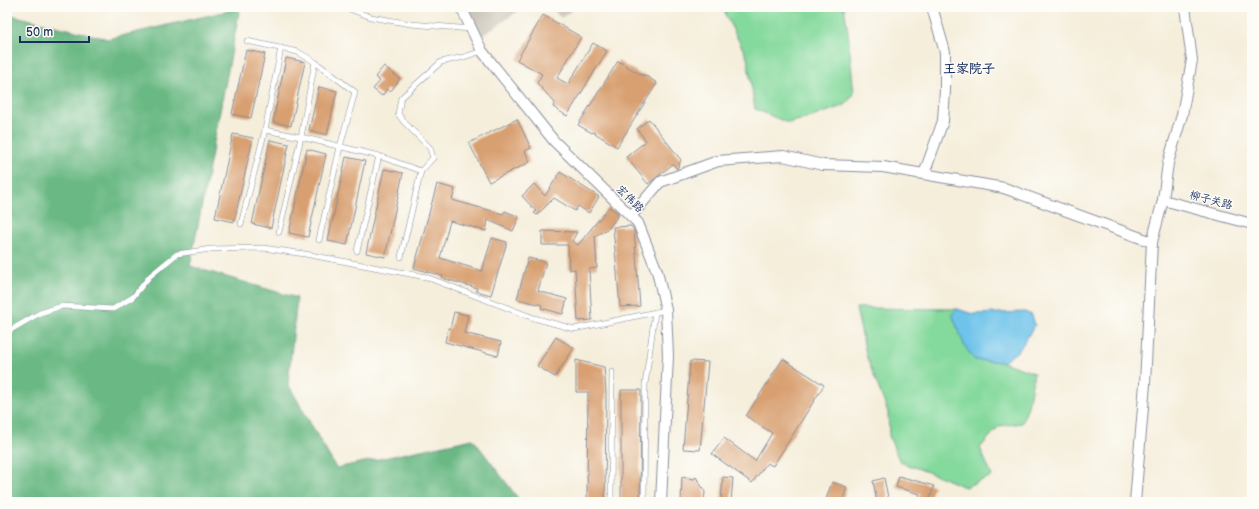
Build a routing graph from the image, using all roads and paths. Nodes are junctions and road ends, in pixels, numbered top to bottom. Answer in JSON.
{"nodes":[{"id":1,"x":344,"y":7,"type":"edge"},
{"id":2,"x":461,"y":7,"type":"edge"},
{"id":3,"x":932,"y":7,"type":"edge"},
{"id":4,"x":1185,"y":7,"type":"edge"},
{"id":5,"x":471,"y":29,"type":"junction"},
{"id":6,"x":247,"y":41,"type":"dead end"},
{"id":7,"x":281,"y":48,"type":"junction"},
{"id":8,"x":482,"y":51,"type":"junction"},
{"id":9,"x":315,"y":62,"type":"junction"},
{"id":10,"x":265,"y":130,"type":"junction"},
{"id":11,"x":300,"y":137,"type":"junction"},
{"id":12,"x":340,"y":147,"type":"junction"},
{"id":13,"x":379,"y":156,"type":"junction"},
{"id":14,"x":421,"y":171,"type":"junction"},
{"id":15,"x":924,"y":174,"type":"junction"},
{"id":16,"x":1163,"y":200,"type":"junction"},
{"id":17,"x":631,"y":216,"type":"junction"},
{"id":18,"x":241,"y":224,"type":"dead end"},
{"id":19,"x":1252,"y":224,"type":"edge"},
{"id":20,"x":280,"y":232,"type":"dead end"},
{"id":21,"x":319,"y":240,"type":"dead end"},
{"id":22,"x":1152,"y":242,"type":"junction"},
{"id":23,"x":357,"y":251,"type":"dead end"},
{"id":24,"x":401,"y":257,"type":"dead end"},
{"id":25,"x":666,"y":310,"type":"junction"},
{"id":26,"x":655,"y":312,"type":"junction"},
{"id":27,"x":7,"y":332,"type":"edge"},
{"id":28,"x":612,"y":372,"type":"dead end"},
{"id":29,"x":612,"y":502,"type":"edge"},
{"id":30,"x":644,"y":502,"type":"edge"},
{"id":31,"x":662,"y":502,"type":"edge"},
{"id":32,"x":1135,"y":502,"type":"edge"}],
"edges":[{"from":1,"to":5,"type":"lane"},
{"from":2,"to":5,"type":"street","name":"宏伟路"},
{"from":3,"to":15,"type":"street"},
{"from":4,"to":16,"type":"street"},
{"from":5,"to":8,"type":"street","name":"宏伟路"},
{"from":6,"to":7,"type":"lane"},
{"from":7,"to":9,"type":"lane"},
{"from":7,"to":10,"type":"lane"},
{"from":8,"to":14,"type":"lane"},
{"from":8,"to":17,"type":"street","name":"宏伟路"},
{"from":9,"to":11,"type":"lane"},
{"from":9,"to":12,"type":"lane"},
{"from":10,"to":11,"type":"lane"},
{"from":10,"to":18,"type":"lane"},
{"from":11,"to":12,"type":"lane"},
{"from":11,"to":20,"type":"lane"},
{"from":12,"to":13,"type":"lane"},
{"from":12,"to":21,"type":"lane"},
{"from":13,"to":14,"type":"lane"},
{"from":13,"to":23,"type":"lane"},
{"from":14,"to":24,"type":"lane"},
{"from":15,"to":17,"type":"street"},
{"from":15,"to":22,"type":"street"},
{"from":16,"to":19,"type":"street","name":"柳子关路"},
{"from":16,"to":22,"type":"street"},
{"from":17,"to":25,"type":"street","name":"宏伟路"},
{"from":22,"to":32,"type":"street"},
{"from":25,"to":26,"type":"lane"},
{"from":25,"to":31,"type":"street","name":"宏伟路"},
{"from":26,"to":27,"type":"lane"},
{"from":26,"to":30,"type":"lane"},
{"from":28,"to":29,"type":"lane"}]}
